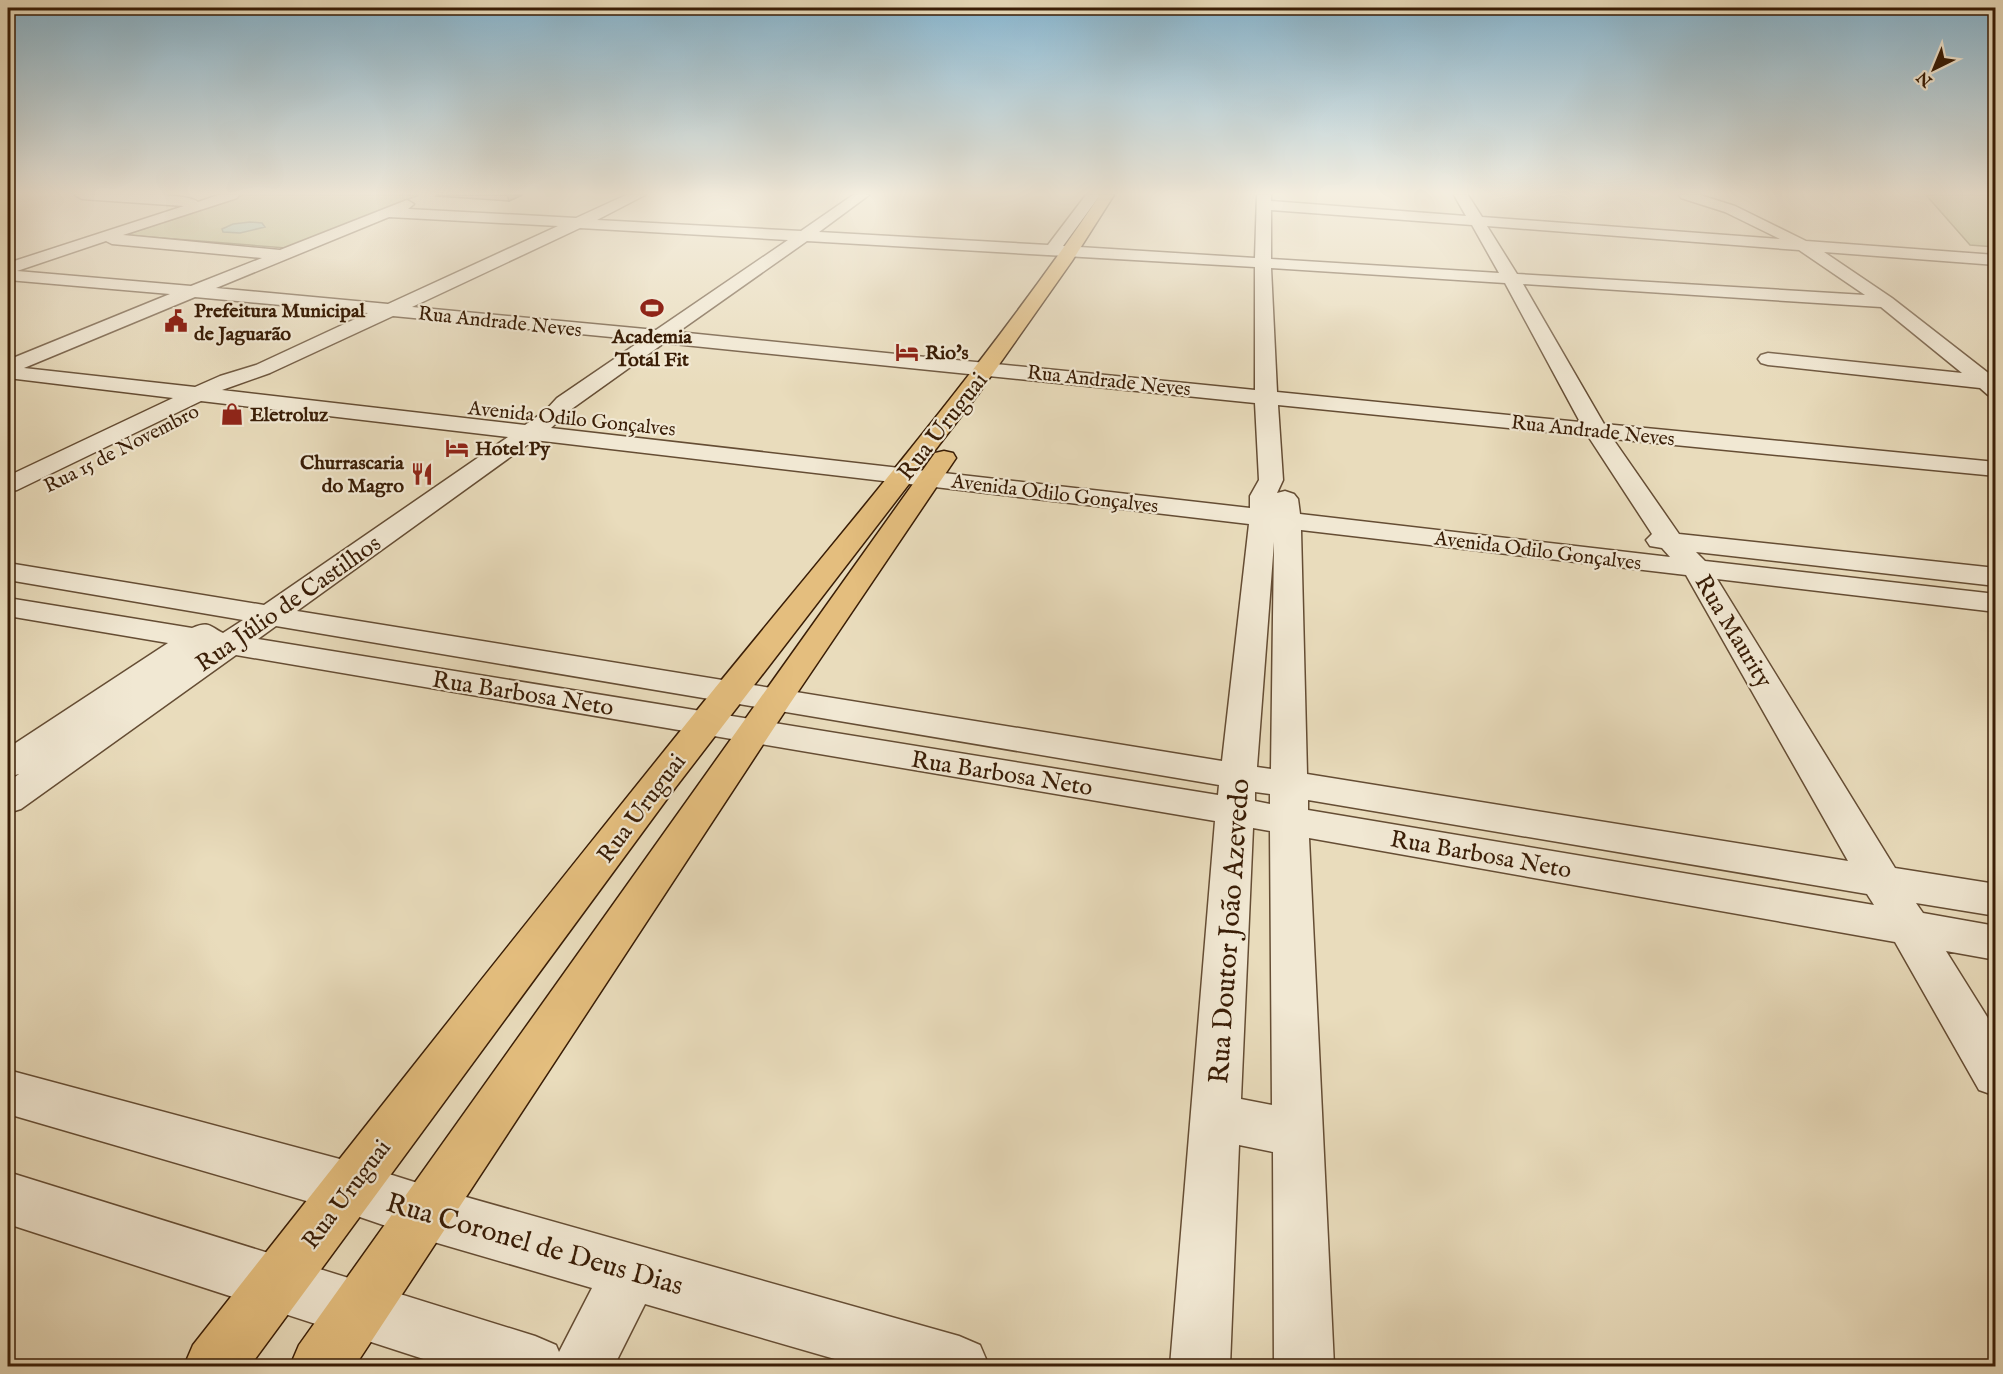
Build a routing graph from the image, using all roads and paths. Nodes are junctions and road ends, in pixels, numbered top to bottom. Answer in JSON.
{"nodes":[{"id":1,"x":35,"y":259,"type":"edge"},
{"id":2,"x":271,"y":259,"type":"edge"},
{"id":3,"x":496,"y":259,"type":"edge"},
{"id":4,"x":769,"y":259,"type":"edge"},
{"id":5,"x":1074,"y":259,"type":"edge"},
{"id":6,"x":1222,"y":259,"type":"edge"},
{"id":7,"x":1263,"y":259,"type":"edge"},
{"id":8,"x":1500,"y":259,"type":"edge"},
{"id":9,"x":1823,"y":259,"type":"edge"},
{"id":10,"x":1263,"y":263,"type":"junction"},
{"id":11,"x":8,"y":268,"type":"edge"},
{"id":12,"x":8,"y":275,"type":"edge"},
{"id":13,"x":1511,"y":278,"type":"junction"},
{"id":14,"x":195,"y":290,"type":"junction"},
{"id":15,"x":1886,"y":302,"type":"junction"},
{"id":16,"x":389,"y":309,"type":"junction"},
{"id":17,"x":660,"y":337,"type":"junction"},
{"id":18,"x":8,"y":353,"type":"edge"},
{"id":19,"x":1768,"y":359,"type":"dead end"},
{"id":20,"x":16,"y":370,"type":"edge"},
{"id":21,"x":998,"y":375,"type":"junction"},
{"id":22,"x":239,"y":382,"type":"junction"},
{"id":23,"x":1991,"y":386,"type":"edge"},
{"id":24,"x":194,"y":395,"type":"junction"},
{"id":25,"x":1266,"y":396,"type":"junction"},
{"id":26,"x":537,"y":420,"type":"junction"},
{"id":27,"x":1596,"y":431,"type":"junction"},
{"id":28,"x":714,"y":434,"type":"junction"},
{"id":29,"x":695,"y":452,"type":"junction"},
{"id":30,"x":930,"y":462,"type":"junction"},
{"id":31,"x":1995,"y":469,"type":"edge"},
{"id":32,"x":8,"y":485,"type":"edge"},
{"id":33,"x":1274,"y":503,"type":"junction"},
{"id":34,"x":8,"y":505,"type":"edge"},
{"id":35,"x":1541,"y":527,"type":"dead end"},
{"id":36,"x":1635,"y":538,"type":"dead end"},
{"id":37,"x":1670,"y":541,"type":"junction"},
{"id":38,"x":1879,"y":565,"type":"junction"},
{"id":39,"x":1696,"y":568,"type":"junction"},
{"id":40,"x":8,"y":571,"type":"edge"},
{"id":41,"x":1995,"y":577,"type":"edge"},
{"id":42,"x":1899,"y":592,"type":"junction"},
{"id":43,"x":1995,"y":603,"type":"edge"},
{"id":44,"x":8,"y":607,"type":"edge"},
{"id":45,"x":256,"y":612,"type":"junction"},
{"id":46,"x":345,"y":628,"type":"junction"},
{"id":47,"x":213,"y":642,"type":"junction"},
{"id":48,"x":308,"y":658,"type":"junction"},
{"id":49,"x":718,"y":708,"type":"junction"},
{"id":50,"x":765,"y":716,"type":"junction"},
{"id":51,"x":8,"y":765,"type":"edge"},
{"id":52,"x":1237,"y":794,"type":"junction"},
{"id":53,"x":8,"y":800,"type":"edge"},
{"id":54,"x":1289,"y":803,"type":"junction"},
{"id":55,"x":1882,"y":880,"type":"junction"},
{"id":56,"x":1995,"y":900,"type":"edge"},
{"id":57,"x":1909,"y":929,"type":"junction"},
{"id":58,"x":1995,"y":943,"type":"edge"},
{"id":59,"x":1995,"y":1075,"type":"edge"},
{"id":60,"x":8,"y":1092,"type":"edge"},
{"id":61,"x":1216,"y":1116,"type":"junction"},
{"id":62,"x":1297,"y":1133,"type":"junction"},
{"id":63,"x":351,"y":1188,"type":"junction"},
{"id":64,"x":8,"y":1198,"type":"edge"},
{"id":65,"x":427,"y":1213,"type":"junction"},
{"id":66,"x":631,"y":1272,"type":"junction"},
{"id":67,"x":277,"y":1284,"type":"junction"},
{"id":68,"x":359,"y":1311,"type":"junction"},
{"id":69,"x":214,"y":1366,"type":"edge"},
{"id":70,"x":320,"y":1366,"type":"edge"},
{"id":71,"x":535,"y":1366,"type":"edge"},
{"id":72,"x":583,"y":1366,"type":"edge"},
{"id":73,"x":959,"y":1366,"type":"edge"},
{"id":74,"x":1200,"y":1366,"type":"edge"},
{"id":75,"x":1304,"y":1366,"type":"edge"}],
"edges":[{"from":1,"to":11,"type":"street"},
{"from":2,"to":14,"type":"street"},
{"from":3,"to":16,"type":"street","name":"Rua 15 de Novembro"},
{"from":4,"to":17,"type":"street","name":"Rua Júlio de Castilhos"},
{"from":5,"to":21,"type":"highway","name":"Rua Uruguai"},
{"from":6,"to":10,"type":"street"},
{"from":7,"to":10,"type":"street"},
{"from":8,"to":13,"type":"street","name":"Rua Maurity"},
{"from":9,"to":15,"type":"street"},
{"from":10,"to":13,"type":"street"},
{"from":10,"to":25,"type":"street"},
{"from":12,"to":14,"type":"street","name":"Rua Andrade Neves"},
{"from":13,"to":15,"type":"street"},
{"from":13,"to":27,"type":"street","name":"Rua Maurity"},
{"from":14,"to":16,"type":"street","name":"Rua Andrade Neves"},
{"from":14,"to":20,"type":"street"},
{"from":15,"to":23,"type":"street"},
{"from":16,"to":17,"type":"street","name":"Rua Andrade Neves"},
{"from":16,"to":22,"type":"street","name":"Rua 15 de Novembro"},
{"from":17,"to":21,"type":"street","name":"Rua Andrade Neves"},
{"from":17,"to":26,"type":"street","name":"Rua Júlio de Castilhos"},
{"from":18,"to":20,"type":"street","name":"Avenida Odilo Gonçalves"},
{"from":19,"to":23,"type":"street"},
{"from":20,"to":22,"type":"street","name":"Avenida Odilo Gonçalves"},
{"from":20,"to":24,"type":"street","name":"Avenida Odilo Gonçalves"},
{"from":21,"to":25,"type":"street","name":"Rua Andrade Neves"},
{"from":21,"to":30,"type":"highway","name":"Rua Uruguai"},
{"from":22,"to":24,"type":"street","name":"Avenida Odilo Gonçalves"},
{"from":22,"to":26,"type":"street","name":"Avenida Odilo Gonçalves"},
{"from":22,"to":26,"type":"street","name":"Avenida Odilo Gonçalves"},
{"from":22,"to":34,"type":"street","name":"Rua 15 de Novembro"},
{"from":24,"to":32,"type":"street","name":"Rua 15 de Novembro"},
{"from":25,"to":27,"type":"street","name":"Rua Andrade Neves"},
{"from":25,"to":33,"type":"street"},
{"from":26,"to":28,"type":"street","name":"Avenida Odilo Gonçalves"},
{"from":26,"to":29,"type":"street","name":"Avenida Odilo Gonçalves"},
{"from":26,"to":45,"type":"street","name":"Rua Júlio de Castilhos"},
{"from":27,"to":31,"type":"street","name":"Rua Andrade Neves"},
{"from":27,"to":37,"type":"street","name":"Rua Maurity"},
{"from":28,"to":29,"type":"street"},
{"from":28,"to":30,"type":"street","name":"Avenida Odilo Gonçalves"},
{"from":29,"to":30,"type":"street","name":"Avenida Odilo Gonçalves"},
{"from":30,"to":33,"type":"street","name":"Avenida Odilo Gonçalves"},
{"from":30,"to":49,"type":"highway","name":"Rua Uruguai"},
{"from":30,"to":50,"type":"highway","name":"Rua Uruguai"},
{"from":33,"to":35,"type":"street","name":"Avenida Odilo Gonçalves"},
{"from":33,"to":39,"type":"street","name":"Avenida Odilo Gonçalves"},
{"from":33,"to":52,"type":"street","name":"Rua Doutor João Azevedo"},
{"from":33,"to":54,"type":"street","name":"Rua Doutor João Azevedo"},
{"from":36,"to":37,"type":"street","name":"Avenida Odilo Gonçalves"},
{"from":37,"to":38,"type":"street","name":"Avenida Odilo Gonçalves"},
{"from":37,"to":39,"type":"street","name":"Rua Maurity"},
{"from":38,"to":41,"type":"street","name":"Avenida Odilo Gonçalves"},
{"from":38,"to":42,"type":"street"},
{"from":39,"to":42,"type":"street","name":"Avenida Odilo Gonçalves"},
{"from":39,"to":55,"type":"street","name":"Rua Maurity"},
{"from":40,"to":45,"type":"street","name":"Rua Barbosa Neto"},
{"from":42,"to":43,"type":"street","name":"Avenida Odilo Gonçalves"},
{"from":44,"to":47,"type":"street","name":"Rua Barbosa Neto"},
{"from":45,"to":46,"type":"street","name":"Rua Barbosa Neto"},
{"from":45,"to":47,"type":"street","name":"Rua Júlio de Castilhos"},
{"from":46,"to":48,"type":"street"},
{"from":46,"to":49,"type":"street","name":"Rua Barbosa Neto"},
{"from":47,"to":48,"type":"street","name":"Rua Barbosa Neto"},
{"from":47,"to":51,"type":"street","name":"Rua Júlio de Castilhos"},
{"from":47,"to":53,"type":"street","name":"Rua Júlio de Castilhos"},
{"from":48,"to":49,"type":"street","name":"Rua Barbosa Neto"},
{"from":49,"to":50,"type":"street","name":"Rua Barbosa Neto"},
{"from":49,"to":63,"type":"highway","name":"Rua Uruguai"},
{"from":50,"to":52,"type":"street","name":"Rua Barbosa Neto"},
{"from":50,"to":65,"type":"highway","name":"Rua Uruguai"},
{"from":52,"to":54,"type":"street","name":"Rua Barbosa Neto"},
{"from":52,"to":61,"type":"street","name":"Rua Doutor João Azevedo"},
{"from":54,"to":55,"type":"street","name":"Rua Barbosa Neto"},
{"from":54,"to":57,"type":"street","name":"Rua Barbosa Neto"},
{"from":54,"to":62,"type":"street","name":"Rua Doutor João Azevedo"},
{"from":55,"to":56,"type":"street","name":"Rua Barbosa Neto"},
{"from":55,"to":57,"type":"street","name":"Rua Maurity"},
{"from":57,"to":58,"type":"street","name":"Rua Barbosa Neto"},
{"from":57,"to":59,"type":"street","name":"Rua Maurity"},
{"from":60,"to":63,"type":"street","name":"Rua Coronel de Deus Dias"},
{"from":61,"to":62,"type":"street"},
{"from":61,"to":74,"type":"street","name":"Rua Doutor João Azevedo"},
{"from":62,"to":75,"type":"street","name":"Rua Doutor João Azevedo"},
{"from":63,"to":65,"type":"street","name":"Rua Coronel de Deus Dias"},
{"from":63,"to":67,"type":"highway","name":"Rua Uruguai"},
{"from":64,"to":67,"type":"street"},
{"from":65,"to":66,"type":"street","name":"Rua Coronel de Deus Dias"},
{"from":65,"to":68,"type":"highway","name":"Rua Uruguai"},
{"from":66,"to":72,"type":"street"},
{"from":66,"to":73,"type":"street","name":"Rua Coronel de Deus Dias"},
{"from":67,"to":68,"type":"street"},
{"from":67,"to":69,"type":"highway","name":"Rua Uruguai"},
{"from":68,"to":70,"type":"highway","name":"Rua Uruguai"},
{"from":68,"to":71,"type":"street"}]}
